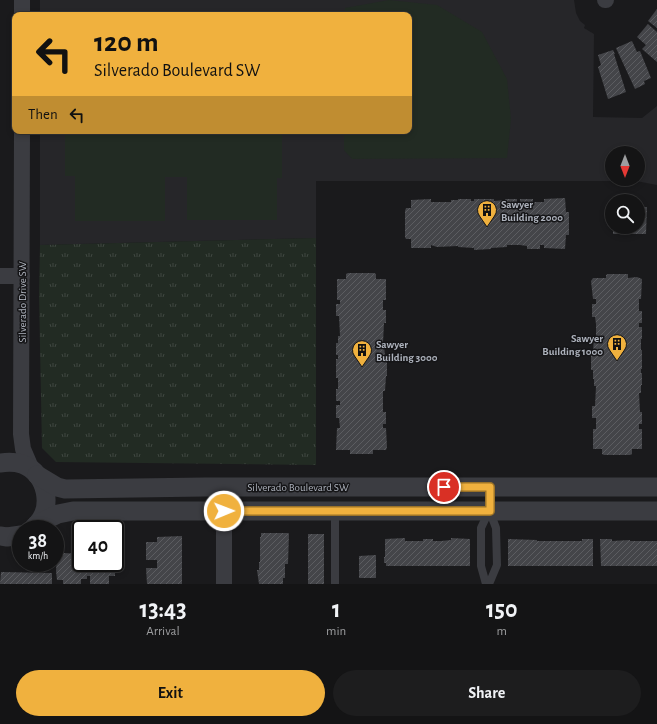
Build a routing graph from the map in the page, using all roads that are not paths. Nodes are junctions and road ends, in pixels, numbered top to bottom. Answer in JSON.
{"nodes":[{"id":1,"x":22,"y":0,"type":"edge"},
{"id":2,"x":22,"y":12,"type":"edge"},
{"id":3,"x":22,"y":134,"type":"edge"},
{"id":4,"x":0,"y":276,"type":"edge"},
{"id":5,"x":22,"y":276,"type":"junction"},
{"id":6,"x":0,"y":463,"type":"edge"},
{"id":7,"x":35,"y":472,"type":"junction"},
{"id":8,"x":224,"y":487,"type":"junction"},
{"id":9,"x":490,"y":487,"type":"junction"},
{"id":10,"x":657,"y":487,"type":"edge"},
{"id":11,"x":224,"y":511,"type":"junction"},
{"id":12,"x":335,"y":511,"type":"junction"},
{"id":13,"x":490,"y":511,"type":"junction"},
{"id":14,"x":657,"y":511,"type":"edge"},
{"id":15,"x":40,"y":520,"type":"edge"},
{"id":16,"x":47,"y":520,"type":"edge"},
{"id":17,"x":0,"y":536,"type":"edge"},
{"id":18,"x":12,"y":536,"type":"edge"},
{"id":19,"x":224,"y":584,"type":"edge"},
{"id":20,"x":335,"y":584,"type":"edge"},
{"id":21,"x":488,"y":584,"type":"edge"}],
"edges":[{"from":1,"to":2,"type":"street"},
{"from":3,"to":5,"type":"street","name":"Silverado Drive SW"},
{"from":4,"to":5,"type":"street"},
{"from":5,"to":7,"type":"street","name":"Silverado Drive SW"},
{"from":6,"to":7,"type":"street","name":"Silverado Boulevard SW"},
{"from":7,"to":8,"type":"street","name":"Silverado Boulevard SW"},
{"from":7,"to":15,"type":"street"},
{"from":8,"to":9,"type":"street","name":"Silverado Boulevard SW"},
{"from":8,"to":11,"type":"street"},
{"from":9,"to":10,"type":"street","name":"Silverado Boulevard SW"},
{"from":9,"to":13,"type":"street"},
{"from":11,"to":12,"type":"street"},
{"from":11,"to":16,"type":"street"},
{"from":11,"to":19,"type":"street"},
{"from":12,"to":13,"type":"street"},
{"from":12,"to":20,"type":"lane"},
{"from":13,"to":14,"type":"street"},
{"from":13,"to":21,"type":"lane"},
{"from":13,"to":21,"type":"lane"},
{"from":17,"to":18,"type":"street"}]}
